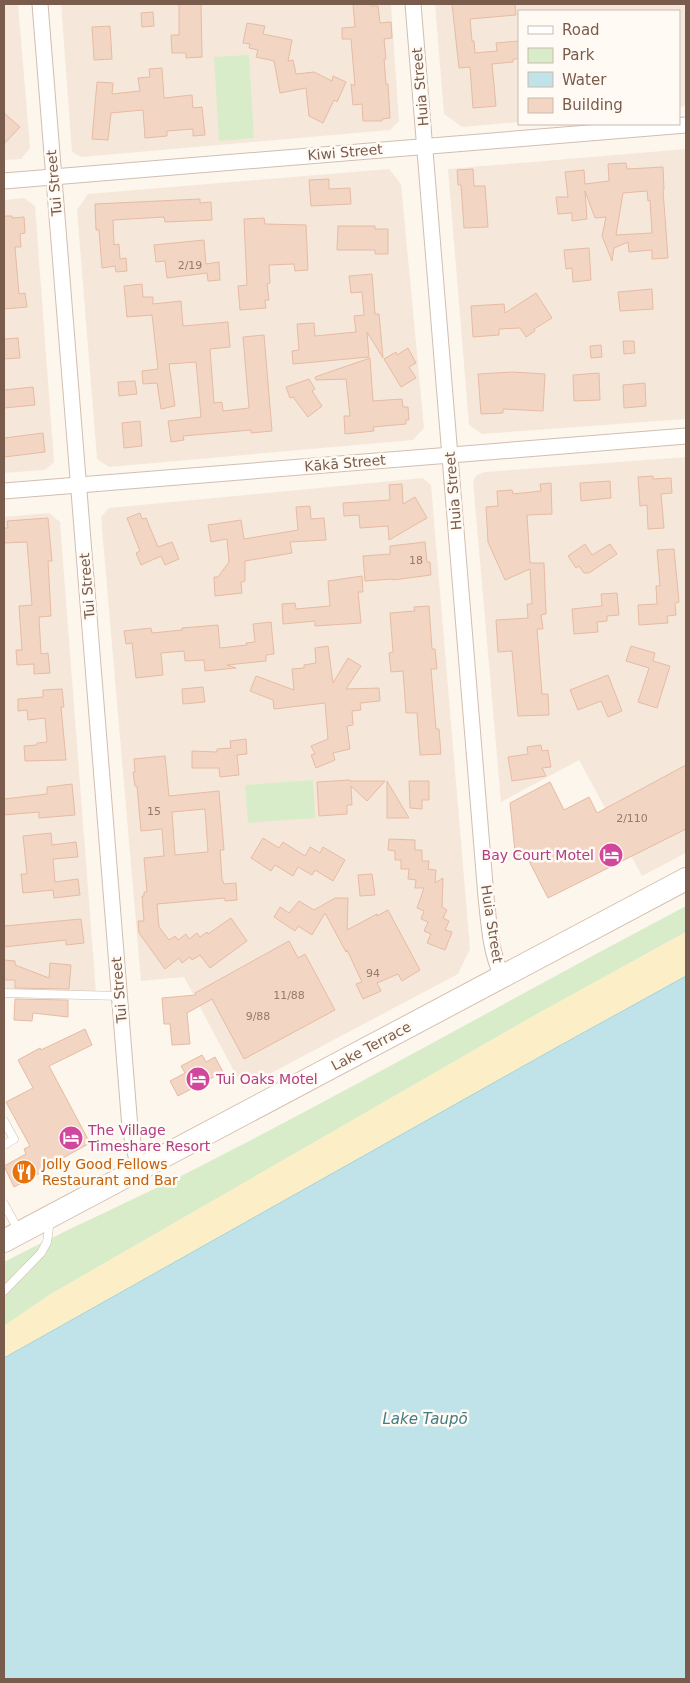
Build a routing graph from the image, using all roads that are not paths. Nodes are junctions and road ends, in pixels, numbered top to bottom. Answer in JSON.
{"nodes":[{"id":1,"x":40,"y":4,"type":"edge"},
{"id":2,"x":413,"y":4,"type":"edge"},
{"id":3,"x":686,"y":125,"type":"edge"},
{"id":4,"x":425,"y":146,"type":"junction"},
{"id":5,"x":53,"y":176,"type":"junction"},
{"id":6,"x":4,"y":181,"type":"edge"},
{"id":7,"x":686,"y":436,"type":"edge"},
{"id":8,"x":450,"y":454,"type":"junction"},
{"id":9,"x":79,"y":485,"type":"junction"},
{"id":10,"x":4,"y":491,"type":"edge"},
{"id":11,"x":686,"y":878,"type":"edge"},
{"id":12,"x":502,"y":976,"type":"junction"},
{"id":13,"x":4,"y":993,"type":"edge"},
{"id":14,"x":120,"y":996,"type":"junction"},
{"id":15,"x":4,"y":1121,"type":"edge"},
{"id":16,"x":4,"y":1145,"type":"edge"},
{"id":17,"x":141,"y":1168,"type":"junction"},
{"id":18,"x":4,"y":1204,"type":"edge"},
{"id":19,"x":50,"y":1218,"type":"junction"},
{"id":20,"x":12,"y":1237,"type":"edge"},
{"id":21,"x":4,"y":1291,"type":"edge"}],
"edges":[{"from":1,"to":5,"type":"street","name":"Tui Street"},
{"from":2,"to":4,"type":"street","name":"Huia Street"},
{"from":3,"to":4,"type":"street","name":"Kiwi Street"},
{"from":4,"to":5,"type":"street","name":"Kiwi Street"},
{"from":4,"to":8,"type":"street","name":"Huia Street"},
{"from":5,"to":6,"type":"street","name":"Kiwi Street"},
{"from":5,"to":9,"type":"street","name":"Tui Street"},
{"from":7,"to":8,"type":"street","name":"Kākā Street"},
{"from":8,"to":9,"type":"street","name":"Kākā Street"},
{"from":8,"to":12,"type":"street","name":"Huia Street"},
{"from":9,"to":10,"type":"street","name":"Kākā Street"},
{"from":9,"to":14,"type":"street","name":"Tui Street"},
{"from":11,"to":12,"type":"main road","name":"Lake Terrace"},
{"from":12,"to":17,"type":"main road","name":"Lake Terrace"},
{"from":13,"to":14,"type":"lane"},
{"from":14,"to":17,"type":"street","name":"Tui Street"},
{"from":15,"to":16,"type":"lane"},
{"from":17,"to":19,"type":"main road","name":"Lake Terrace"},
{"from":18,"to":20,"type":"lane"},
{"from":19,"to":20,"type":"main road","name":"Lake Terrace"},
{"from":19,"to":21,"type":"lane"}]}
